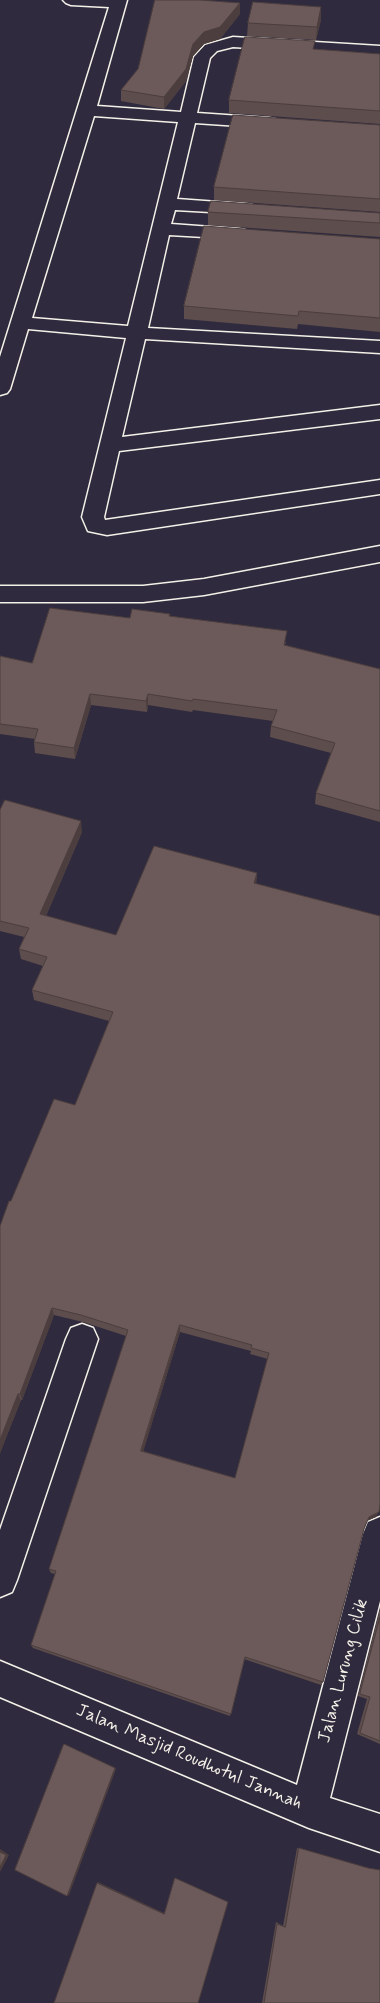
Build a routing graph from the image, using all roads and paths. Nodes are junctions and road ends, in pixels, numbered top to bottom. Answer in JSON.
{"nodes":[{"id":1,"x":70,"y":0,"type":"edge"},
{"id":2,"x":118,"y":1,"type":"edge"},
{"id":3,"x":380,"y":51,"type":"edge"},
{"id":4,"x":87,"y":110,"type":"junction"},
{"id":5,"x":187,"y":118,"type":"junction"},
{"id":6,"x":284,"y":124,"type":"edge"},
{"id":7,"x":167,"y":204,"type":"junction"},
{"id":8,"x":264,"y":211,"type":"edge"},
{"id":9,"x":161,"y":229,"type":"junction"},
{"id":10,"x":261,"y":236,"type":"edge"},
{"id":11,"x":21,"y":323,"type":"junction"},
{"id":12,"x":137,"y":333,"type":"junction"},
{"id":13,"x":380,"y":347,"type":"edge"},
{"id":14,"x":1,"y":382,"type":"edge"},
{"id":15,"x":380,"y":412,"type":"edge"},
{"id":16,"x":110,"y":445,"type":"junction"},
{"id":17,"x":380,"y":487,"type":"edge"},
{"id":18,"x":380,"y":554,"type":"edge"},
{"id":19,"x":0,"y":594,"type":"edge"},
{"id":20,"x":82,"y":1339,"type":"dead end"},
{"id":21,"x":380,"y":1534,"type":"edge"},
{"id":22,"x":0,"y":1580,"type":"edge"},
{"id":23,"x":0,"y":1679,"type":"edge"},
{"id":24,"x":309,"y":1809,"type":"junction"},
{"id":25,"x":380,"y":1833,"type":"edge"}],
"edges":[{"from":1,"to":2,"type":"street"},
{"from":2,"to":4,"type":"street"},
{"from":3,"to":5,"type":"street"},
{"from":4,"to":5,"type":"street"},
{"from":4,"to":11,"type":"street"},
{"from":5,"to":6,"type":"street"},
{"from":5,"to":7,"type":"street"},
{"from":7,"to":8,"type":"street"},
{"from":7,"to":9,"type":"street"},
{"from":9,"to":10,"type":"street"},
{"from":9,"to":12,"type":"street"},
{"from":11,"to":12,"type":"street"},
{"from":11,"to":14,"type":"street"},
{"from":12,"to":13,"type":"street"},
{"from":12,"to":16,"type":"street"},
{"from":15,"to":16,"type":"street"},
{"from":16,"to":17,"type":"street"},
{"from":18,"to":19,"type":"street"},
{"from":20,"to":22,"type":"street"},
{"from":21,"to":24,"type":"street","name":"Jalan Lurung Cilik"},
{"from":23,"to":24,"type":"street","name":"Jalan Masjid Roudhotul Jannah"},
{"from":24,"to":25,"type":"street","name":"Jalan Masjid Roudhotul Jannah"}]}
